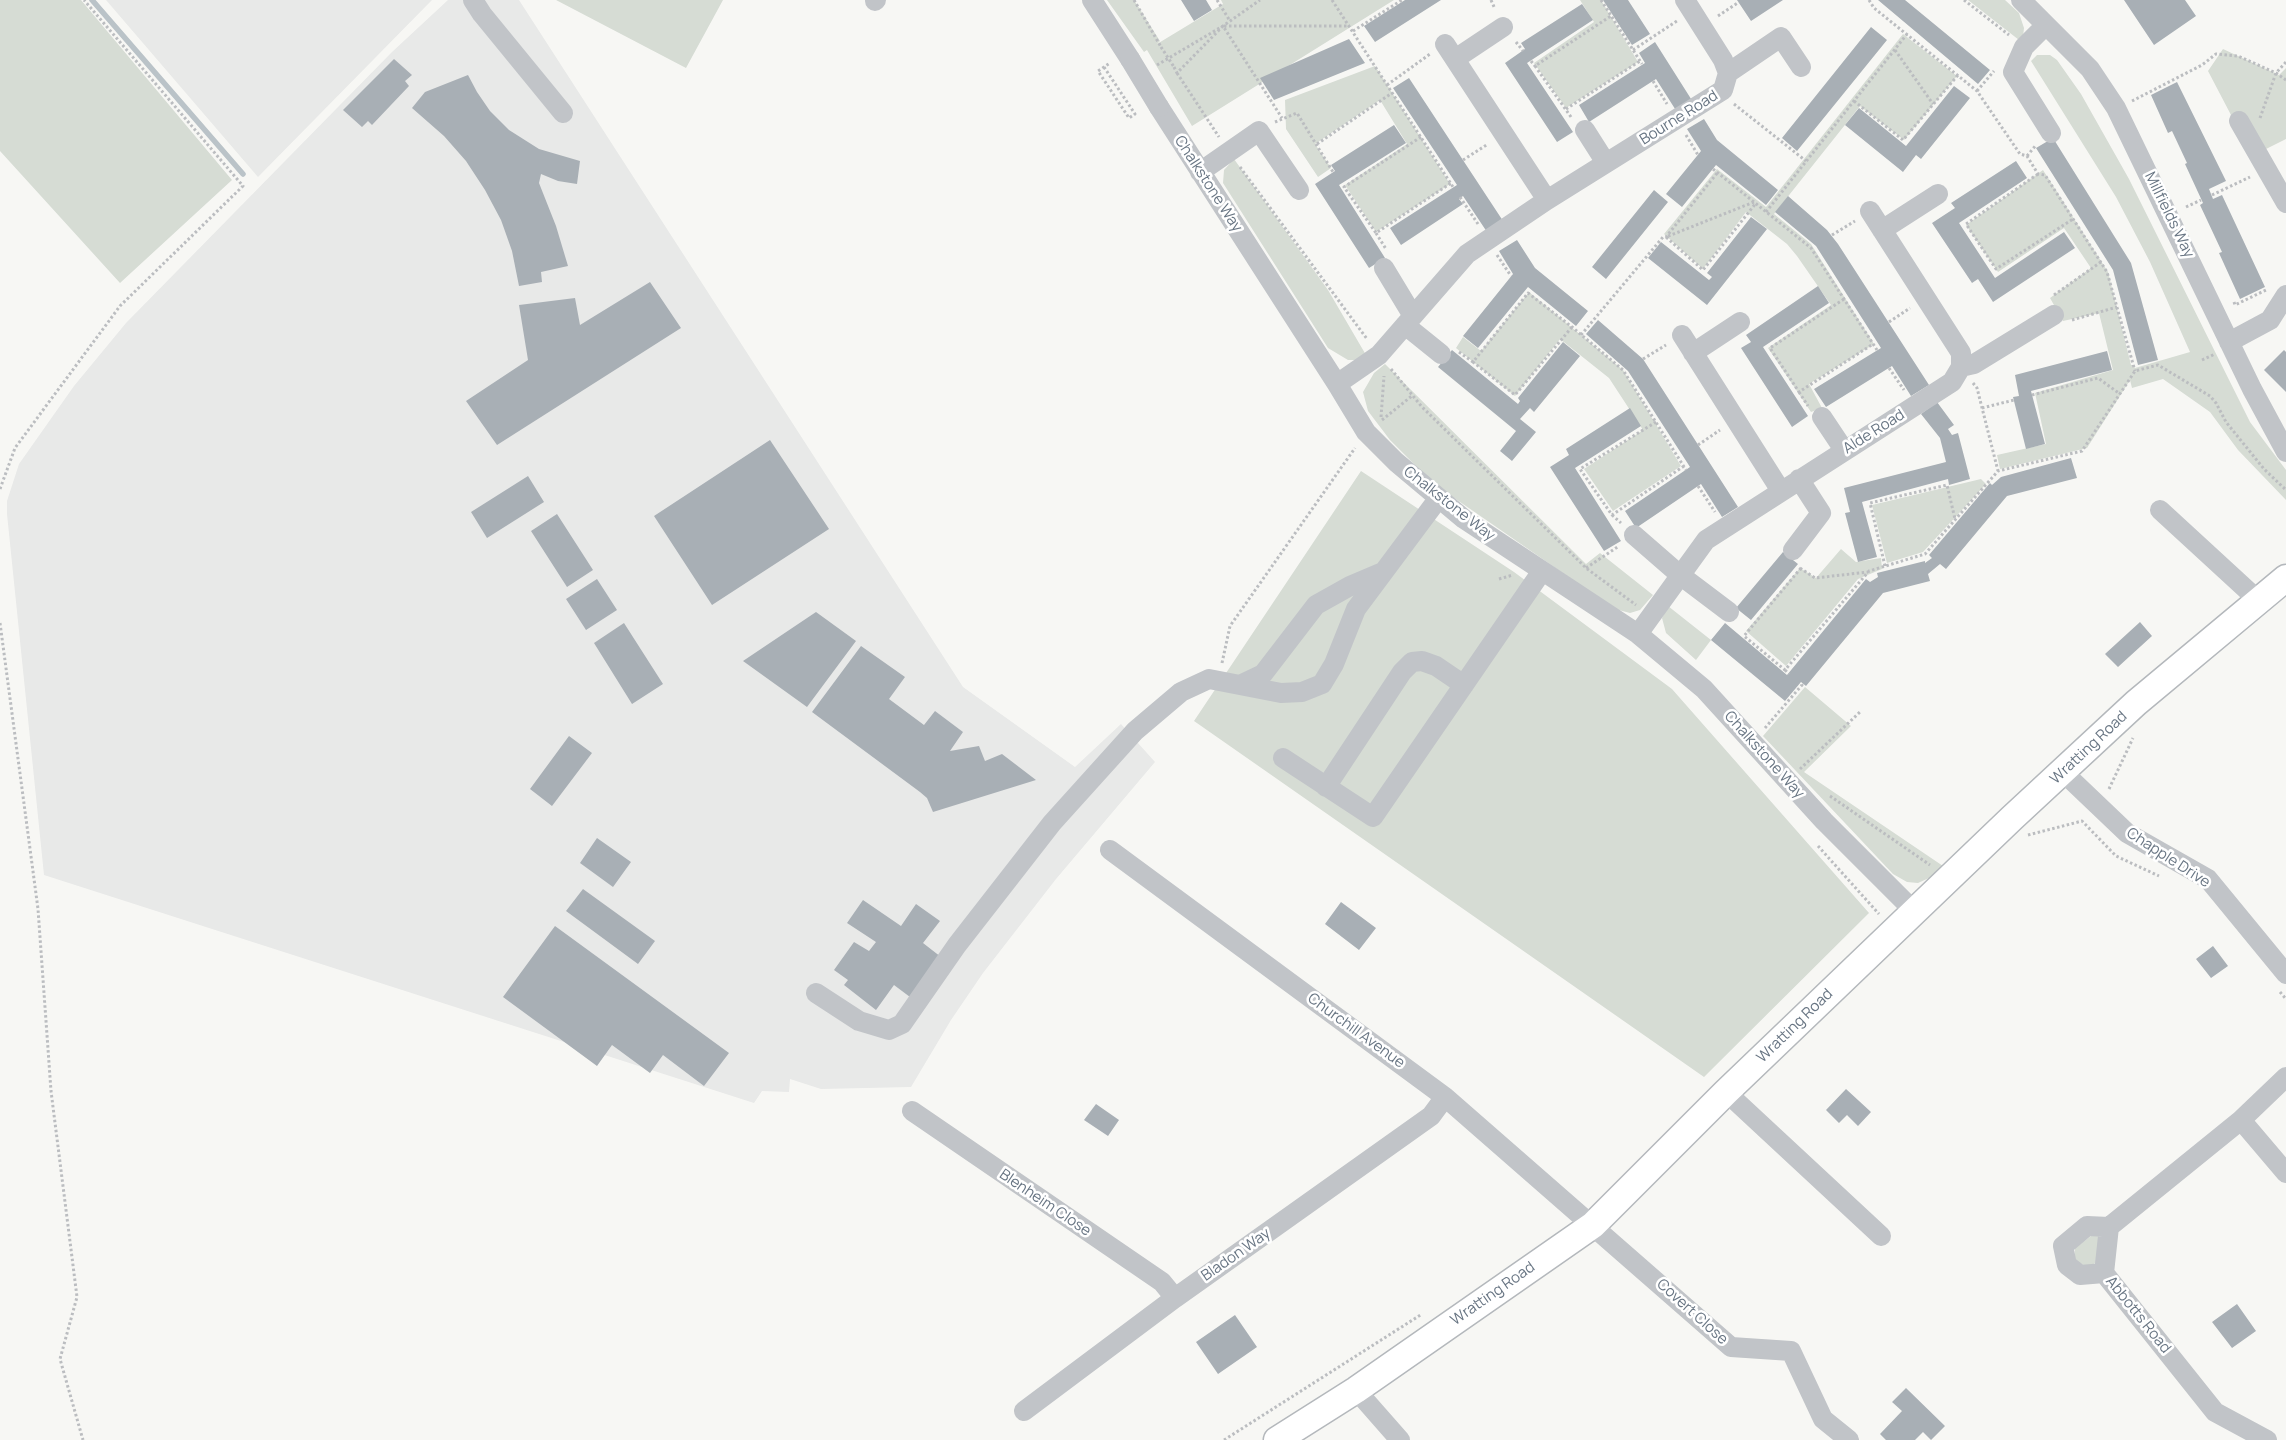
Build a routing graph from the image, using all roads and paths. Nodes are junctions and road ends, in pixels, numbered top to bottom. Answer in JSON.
{"nodes":[{"id":1,"x":84,"y":0,"type":"edge"},
{"id":2,"x":473,"y":0,"type":"edge"},
{"id":3,"x":1092,"y":0,"type":"edge"},
{"id":4,"x":1134,"y":0,"type":"edge"},
{"id":5,"x":1217,"y":0,"type":"edge"},
{"id":6,"x":1260,"y":0,"type":"edge"},
{"id":7,"x":1332,"y":0,"type":"edge"},
{"id":8,"x":1402,"y":0,"type":"edge"},
{"id":9,"x":1601,"y":0,"type":"edge"},
{"id":10,"x":1869,"y":0,"type":"edge"},
{"id":11,"x":1964,"y":0,"type":"edge"},
{"id":12,"x":2022,"y":0,"type":"edge"},
{"id":13,"x":1738,"y":2,"type":"dead end"},
{"id":14,"x":1693,"y":12,"type":"edge"},
{"id":15,"x":1611,"y":16,"type":"junction"},
{"id":16,"x":1230,"y":21,"type":"junction"},
{"id":17,"x":2046,"y":25,"type":"junction"},
{"id":18,"x":1223,"y":26,"type":"junction"},
{"id":19,"x":1350,"y":26,"type":"junction"},
{"id":20,"x":1503,"y":27,"type":"dead end"},
{"id":21,"x":1353,"y":31,"type":"junction"},
{"id":22,"x":1907,"y":34,"type":"junction"},
{"id":23,"x":2024,"y":47,"type":"junction"},
{"id":24,"x":1633,"y":50,"type":"junction"},
{"id":25,"x":1895,"y":50,"type":"junction"},
{"id":26,"x":1450,"y":52,"type":"junction"},
{"id":27,"x":1122,"y":59,"type":"junction"},
{"id":28,"x":1531,"y":61,"type":"dead end"},
{"id":29,"x":2286,"y":62,"type":"edge"},
{"id":30,"x":1535,"y":66,"type":"junction"},
{"id":31,"x":1104,"y":67,"type":"junction"},
{"id":32,"x":1801,"y":67,"type":"dead end"},
{"id":33,"x":1150,"y":69,"type":"dead end"},
{"id":34,"x":1995,"y":70,"type":"dead end"},
{"id":35,"x":2276,"y":73,"type":"junction"},
{"id":36,"x":1958,"y":75,"type":"junction"},
{"id":37,"x":2286,"y":80,"type":"edge"},
{"id":38,"x":1726,"y":82,"type":"junction"},
{"id":39,"x":1126,"y":83,"type":"dead end"},
{"id":40,"x":1387,"y":85,"type":"junction"},
{"id":41,"x":1118,"y":88,"type":"junction"},
{"id":42,"x":1977,"y":91,"type":"junction"},
{"id":43,"x":1392,"y":93,"type":"junction"},
{"id":44,"x":2125,"y":96,"type":"dead end"},
{"id":45,"x":1854,"y":101,"type":"junction"},
{"id":46,"x":2132,"y":101,"type":"junction"},
{"id":47,"x":1933,"y":104,"type":"junction"},
{"id":48,"x":1566,"y":109,"type":"junction"},
{"id":49,"x":2136,"y":110,"type":"dead end"},
{"id":50,"x":563,"y":113,"type":"dead end"},
{"id":51,"x":1282,"y":118,"type":"junction"},
{"id":52,"x":2239,"y":121,"type":"dead end"},
{"id":53,"x":1585,"y":130,"type":"joint"},
{"id":54,"x":1259,"y":131,"type":"junction"},
{"id":55,"x":2051,"y":133,"type":"dead end"},
{"id":56,"x":1504,"y":134,"type":"junction"},
{"id":57,"x":1421,"y":137,"type":"junction"},
{"id":58,"x":1317,"y":144,"type":"junction"},
{"id":59,"x":2254,"y":148,"type":"junction"},
{"id":60,"x":1463,"y":160,"type":"dead end"},
{"id":61,"x":1806,"y":161,"type":"junction"},
{"id":62,"x":1606,"y":164,"type":"junction"},
{"id":63,"x":1713,"y":168,"type":"dead end"},
{"id":64,"x":2267,"y":169,"type":"junction"},
{"id":65,"x":1200,"y":172,"type":"junction"},
{"id":66,"x":1333,"y":172,"type":"dead end"},
{"id":67,"x":1718,"y":172,"type":"junction"},
{"id":68,"x":2038,"y":174,"type":"junction"},
{"id":69,"x":1299,"y":190,"type":"dead end"},
{"id":70,"x":1938,"y":194,"type":"dead end"},
{"id":71,"x":2212,"y":195,"type":"dead end"},
{"id":72,"x":1460,"y":198,"type":"dead end"},
{"id":73,"x":2182,"y":199,"type":"dead end"},
{"id":74,"x":1547,"y":200,"type":"junction"},
{"id":75,"x":2202,"y":200,"type":"dead end"},
{"id":76,"x":1755,"y":203,"type":"junction"},
{"id":77,"x":2286,"y":203,"type":"edge"},
{"id":78,"x":1870,"y":211,"type":"joint"},
{"id":79,"x":1766,"y":212,"type":"junction"},
{"id":80,"x":2073,"y":219,"type":"junction"},
{"id":81,"x":1882,"y":230,"type":"junction"},
{"id":82,"x":1832,"y":235,"type":"dead end"},
{"id":83,"x":1666,"y":237,"type":"junction"},
{"id":84,"x":1488,"y":240,"type":"junction"},
{"id":85,"x":1815,"y":246,"type":"dead end"},
{"id":86,"x":1811,"y":248,"type":"junction"},
{"id":87,"x":2101,"y":262,"type":"junction"},
{"id":88,"x":1384,"y":268,"type":"dead end"},
{"id":89,"x":1525,"y":290,"type":"dead end"},
{"id":90,"x":2278,"y":292,"type":"edge"},
{"id":91,"x":1528,"y":293,"type":"junction"},
{"id":92,"x":2231,"y":296,"type":"dead end"},
{"id":93,"x":1926,"y":298,"type":"junction"},
{"id":94,"x":1844,"y":299,"type":"junction"},
{"id":95,"x":2117,"y":307,"type":"junction"},
{"id":96,"x":2054,"y":315,"type":"junction"},
{"id":97,"x":1409,"y":321,"type":"junction"},
{"id":98,"x":1740,"y":322,"type":"dead end"},
{"id":99,"x":1888,"y":322,"type":"dead end"},
{"id":100,"x":1572,"y":327,"type":"junction"},
{"id":101,"x":1581,"y":335,"type":"junction"},
{"id":102,"x":1682,"y":335,"type":"joint"},
{"id":103,"x":2229,"y":342,"type":"junction"},
{"id":104,"x":1873,"y":344,"type":"junction"},
{"id":105,"x":1877,"y":350,"type":"dead end"},
{"id":106,"x":1693,"y":353,"type":"junction"},
{"id":107,"x":1441,"y":354,"type":"dead end"},
{"id":108,"x":1643,"y":359,"type":"dead end"},
{"id":109,"x":1961,"y":367,"type":"junction"},
{"id":110,"x":1889,"y":368,"type":"dead end"},
{"id":111,"x":2135,"y":370,"type":"junction"},
{"id":112,"x":1384,"y":372,"type":"dead end"},
{"id":113,"x":1337,"y":384,"type":"junction"},
{"id":114,"x":2120,"y":394,"type":"junction"},
{"id":115,"x":2032,"y":395,"type":"dead end"},
{"id":116,"x":1412,"y":396,"type":"dead end"},
{"id":117,"x":2014,"y":400,"type":"dead end"},
{"id":118,"x":1915,"y":406,"type":"junction"},
{"id":119,"x":1982,"y":408,"type":"junction"},
{"id":120,"x":1822,"y":417,"type":"dead end"},
{"id":121,"x":1736,"y":420,"type":"junction"},
{"id":122,"x":1656,"y":422,"type":"junction"},
{"id":123,"x":1366,"y":432,"type":"junction"},
{"id":124,"x":1698,"y":445,"type":"dead end"},
{"id":125,"x":1844,"y":450,"type":"junction"},
{"id":126,"x":2286,"y":452,"type":"edge"},
{"id":127,"x":1998,"y":471,"type":"junction"},
{"id":128,"x":1799,"y":479,"type":"junction"},
{"id":129,"x":1698,"y":486,"type":"dead end"},
{"id":130,"x":0,"y":489,"type":"edge"},
{"id":131,"x":1780,"y":490,"type":"junction"},
{"id":132,"x":2286,"y":490,"type":"edge"},
{"id":133,"x":1438,"y":499,"type":"junction"},
{"id":134,"x":2160,"y":510,"type":"dead end"},
{"id":135,"x":1956,"y":519,"type":"junction"},
{"id":136,"x":1725,"y":527,"type":"junction"},
{"id":137,"x":1634,"y":535,"type":"joint"},
{"id":138,"x":1793,"y":550,"type":"joint"},
{"id":139,"x":1885,"y":566,"type":"junction"},
{"id":140,"x":1586,"y":568,"type":"dead end"},
{"id":141,"x":1800,"y":568,"type":"junction"},
{"id":142,"x":1384,"y":571,"type":"junction"},
{"id":143,"x":1869,"y":572,"type":"junction"},
{"id":144,"x":1680,"y":575,"type":"junction"},
{"id":145,"x":1538,"y":577,"type":"junction"},
{"id":146,"x":2286,"y":578,"type":"edge"},
{"id":147,"x":1499,"y":579,"type":"dead end"},
{"id":148,"x":2258,"y":600,"type":"junction"},
{"id":149,"x":1729,"y":612,"type":"dead end"},
{"id":150,"x":0,"y":623,"type":"edge"},
{"id":151,"x":1638,"y":634,"type":"junction"},
{"id":152,"x":1785,"y":670,"type":"junction"},
{"id":153,"x":1789,"y":674,"type":"dead end"},
{"id":154,"x":1219,"y":681,"type":"junction"},
{"id":155,"x":1800,"y":683,"type":"dead end"},
{"id":156,"x":1242,"y":684,"type":"junction"},
{"id":157,"x":1464,"y":685,"type":"junction"},
{"id":158,"x":1861,"y":711,"type":"dead end"},
{"id":159,"x":1762,"y":732,"type":"dead end"},
{"id":160,"x":2136,"y":732,"type":"dead end"},
{"id":161,"x":1283,"y":758,"type":"dead end"},
{"id":162,"x":2063,"y":772,"type":"junction"},
{"id":163,"x":1802,"y":776,"type":"dead end"},
{"id":164,"x":1326,"y":786,"type":"junction"},
{"id":165,"x":1823,"y":792,"type":"dead end"},
{"id":166,"x":2114,"y":796,"type":"dead end"},
{"id":167,"x":2028,"y":835,"type":"dead end"},
{"id":168,"x":1814,"y":841,"type":"dead end"},
{"id":169,"x":1110,"y":850,"type":"dead end"},
{"id":170,"x":1933,"y":867,"type":"dead end"},
{"id":171,"x":2166,"y":880,"type":"dead end"},
{"id":172,"x":1915,"y":912,"type":"junction"},
{"id":173,"x":1877,"y":921,"type":"dead end"},
{"id":174,"x":2280,"y":980,"type":"edge"},
{"id":175,"x":816,"y":993,"type":"dead end"},
{"id":176,"x":2286,"y":999,"type":"edge"},
{"id":177,"x":2286,"y":1078,"type":"edge"},
{"id":178,"x":1726,"y":1092,"type":"junction"},
{"id":179,"x":1445,"y":1097,"type":"junction"},
{"id":180,"x":912,"y":1111,"type":"dead end"},
{"id":181,"x":2240,"y":1120,"type":"junction"},
{"id":182,"x":2286,"y":1173,"type":"edge"},
{"id":183,"x":1593,"y":1225,"type":"junction"},
{"id":184,"x":2108,"y":1227,"type":"junction"},
{"id":185,"x":1881,"y":1236,"type":"dead end"},
{"id":186,"x":2104,"y":1273,"type":"junction"},
{"id":187,"x":1175,"y":1298,"type":"junction"},
{"id":188,"x":1426,"y":1311,"type":"dead end"},
{"id":189,"x":1356,"y":1390,"type":"junction"},
{"id":190,"x":1024,"y":1411,"type":"dead end"},
{"id":191,"x":82,"y":1440,"type":"edge"},
{"id":192,"x":1224,"y":1440,"type":"edge"},
{"id":193,"x":1277,"y":1440,"type":"edge"},
{"id":194,"x":1400,"y":1440,"type":"edge"},
{"id":195,"x":1849,"y":1440,"type":"edge"},
{"id":196,"x":2267,"y":1440,"type":"edge"}],
"edges":[{"from":1,"to":130,"type":"path"},
{"from":2,"to":50,"type":"street"},
{"from":3,"to":27,"type":"street","name":"Chalkstone Way"},
{"from":4,"to":18,"type":"path","bridge":true},
{"from":5,"to":16,"type":"path"},
{"from":6,"to":16,"type":"path"},
{"from":7,"to":19,"type":"path"},
{"from":8,"to":21,"type":"path"},
{"from":9,"to":15,"type":"path"},
{"from":10,"to":22,"type":"path"},
{"from":11,"to":23,"type":"path"},
{"from":12,"to":17,"type":"street","name":"Millfields Way"},
{"from":13,"to":14,"type":"path"},
{"from":14,"to":24,"type":"path"},
{"from":14,"to":38,"type":"street","name":"Bourne Road"},
{"from":15,"to":24,"type":"path"},
{"from":15,"to":30,"type":"path"},
{"from":16,"to":18,"type":"path"},
{"from":17,"to":23,"type":"street"},
{"from":17,"to":103,"type":"street","name":"Millfields Way"},
{"from":18,"to":19,"type":"path"},
{"from":18,"to":33,"type":"path"},
{"from":18,"to":51,"type":"path"},
{"from":19,"to":21,"type":"path"},
{"from":20,"to":26,"type":"street"},
{"from":21,"to":40,"type":"path"},
{"from":22,"to":25,"type":"path"},
{"from":22,"to":36,"type":"path"},
{"from":23,"to":55,"type":"street"},
{"from":24,"to":48,"type":"path"},
{"from":25,"to":45,"type":"path"},
{"from":25,"to":47,"type":"path"},
{"from":26,"to":40,"type":"path"},
{"from":26,"to":56,"type":"street"},
{"from":27,"to":31,"type":"path"},
{"from":27,"to":65,"type":"street","name":"Chalkstone Way","bridge":true},
{"from":28,"to":30,"type":"path"},
{"from":29,"to":35,"type":"path"},
{"from":30,"to":48,"type":"path"},
{"from":31,"to":41,"type":"path"},
{"from":31,"to":41,"type":"path"},
{"from":32,"to":38,"type":"street"},
{"from":34,"to":42,"type":"path"},
{"from":35,"to":37,"type":"path"},
{"from":35,"to":46,"type":"path"},
{"from":35,"to":59,"type":"path"},
{"from":36,"to":42,"type":"path"},
{"from":36,"to":47,"type":"path"},
{"from":38,"to":61,"type":"path"},
{"from":38,"to":62,"type":"street","name":"Bourne Road"},
{"from":39,"to":41,"type":"path"},
{"from":40,"to":43,"type":"path"},
{"from":42,"to":68,"type":"path"},
{"from":43,"to":57,"type":"path"},
{"from":43,"to":58,"type":"path"},
{"from":44,"to":46,"type":"path"},
{"from":45,"to":47,"type":"path"},
{"from":45,"to":61,"type":"path"},
{"from":46,"to":49,"type":"path"},
{"from":48,"to":53,"type":"path"},
{"from":51,"to":54,"type":"path"},
{"from":51,"to":58,"type":"path"},
{"from":52,"to":59,"type":"street"},
{"from":53,"to":62,"type":"street"},
{"from":54,"to":65,"type":"street"},
{"from":54,"to":69,"type":"street"},
{"from":56,"to":60,"type":"path"},
{"from":56,"to":74,"type":"street"},
{"from":57,"to":57,"type":"path"},
{"from":58,"to":66,"type":"path"},
{"from":59,"to":64,"type":"street"},
{"from":61,"to":79,"type":"path"},
{"from":62,"to":74,"type":"street","name":"Bourne Road"},
{"from":63,"to":67,"type":"path"},
{"from":64,"to":71,"type":"path"},
{"from":64,"to":77,"type":"street"},
{"from":65,"to":113,"type":"street","name":"Chalkstone Way"},
{"from":67,"to":76,"type":"path"},
{"from":67,"to":83,"type":"path"},
{"from":68,"to":80,"type":"path"},
{"from":68,"to":80,"type":"path"},
{"from":70,"to":81,"type":"street"},
{"from":72,"to":84,"type":"path"},
{"from":73,"to":75,"type":"path"},
{"from":74,"to":84,"type":"street","name":"Bourne Road"},
{"from":76,"to":79,"type":"path"},
{"from":76,"to":83,"type":"path"},
{"from":76,"to":83,"type":"path"},
{"from":78,"to":81,"type":"street"},
{"from":78,"to":82,"type":"path"},
{"from":79,"to":86,"type":"path"},
{"from":80,"to":87,"type":"path"},
{"from":81,"to":93,"type":"street"},
{"from":83,"to":101,"type":"path"},
{"from":84,"to":97,"type":"street","name":"Bourne Road"},
{"from":85,"to":86,"type":"path"},
{"from":86,"to":94,"type":"path"},
{"from":87,"to":95,"type":"path"},
{"from":87,"to":96,"type":"path"},
{"from":88,"to":97,"type":"street"},
{"from":89,"to":91,"type":"path"},
{"from":90,"to":92,"type":"path"},
{"from":90,"to":103,"type":"street"},
{"from":91,"to":100,"type":"path"},
{"from":91,"to":100,"type":"path"},
{"from":93,"to":99,"type":"path"},
{"from":93,"to":109,"type":"street"},
{"from":94,"to":104,"type":"path"},
{"from":94,"to":104,"type":"path"},
{"from":95,"to":96,"type":"path"},
{"from":95,"to":111,"type":"path"},
{"from":96,"to":109,"type":"street","name":"Alde Road"},
{"from":97,"to":107,"type":"street"},
{"from":97,"to":113,"type":"street","name":"Bourne Road"},
{"from":98,"to":106,"type":"street"},
{"from":100,"to":101,"type":"path"},
{"from":101,"to":122,"type":"path"},
{"from":102,"to":106,"type":"street"},
{"from":102,"to":108,"type":"path"},
{"from":103,"to":126,"type":"street","name":"Millfields Way"},
{"from":104,"to":105,"type":"path"},
{"from":106,"to":121,"type":"street"},
{"from":109,"to":118,"type":"street","name":"Alde Road"},
{"from":109,"to":119,"type":"path"},
{"from":110,"to":118,"type":"path"},
{"from":111,"to":114,"type":"path"},
{"from":111,"to":132,"type":"path"},
{"from":112,"to":116,"type":"path"},
{"from":113,"to":123,"type":"street","name":"Chalkstone Way"},
{"from":114,"to":115,"type":"path"},
{"from":114,"to":127,"type":"path"},
{"from":117,"to":119,"type":"path"},
{"from":118,"to":125,"type":"street","name":"Alde Road"},
{"from":119,"to":127,"type":"path"},
{"from":120,"to":125,"type":"street"},
{"from":121,"to":124,"type":"path"},
{"from":121,"to":131,"type":"street"},
{"from":122,"to":122,"type":"path"},
{"from":123,"to":133,"type":"street","name":"Chalkstone Way"},
{"from":123,"to":154,"type":"path"},
{"from":125,"to":128,"type":"street","name":"Alde Road"},
{"from":127,"to":135,"type":"path"},
{"from":128,"to":131,"type":"street","name":"Alde Road"},
{"from":128,"to":138,"type":"street"},
{"from":129,"to":136,"type":"path"},
{"from":131,"to":136,"type":"street","name":"Alde Road"},
{"from":133,"to":142,"type":"street"},
{"from":133,"to":145,"type":"street","name":"Chalkstone Way"},
{"from":134,"to":148,"type":"street"},
{"from":135,"to":139,"type":"path"},
{"from":135,"to":139,"type":"path"},
{"from":136,"to":144,"type":"street","name":"Alde Road"},
{"from":137,"to":140,"type":"path"},
{"from":137,"to":144,"type":"street"},
{"from":138,"to":141,"type":"path"},
{"from":139,"to":143,"type":"path"},
{"from":141,"to":143,"type":"path"},
{"from":141,"to":152,"type":"path"},
{"from":142,"to":156,"type":"street"},
{"from":142,"to":156,"type":"street"},
{"from":143,"to":152,"type":"path"},
{"from":144,"to":149,"type":"street"},
{"from":144,"to":151,"type":"street","name":"Alde Road"},
{"from":145,"to":147,"type":"path"},
{"from":145,"to":151,"type":"street","name":"Chalkstone Way"},
{"from":145,"to":157,"type":"street"},
{"from":146,"to":148,"type":"main road","name":"Wratting Road"},
{"from":148,"to":162,"type":"main road","name":"Wratting Road"},
{"from":150,"to":191,"type":"path"},
{"from":151,"to":172,"type":"street","name":"Chalkstone Way"},
{"from":152,"to":153,"type":"path"},
{"from":154,"to":156,"type":"street"},
{"from":154,"to":175,"type":"street"},
{"from":155,"to":159,"type":"path"},
{"from":157,"to":164,"type":"street"},
{"from":157,"to":164,"type":"street"},
{"from":158,"to":163,"type":"path"},
{"from":160,"to":166,"type":"path"},
{"from":161,"to":164,"type":"street"},
{"from":162,"to":172,"type":"main road","name":"Wratting Road"},
{"from":162,"to":174,"type":"street","name":"Chapple Drive"},
{"from":165,"to":170,"type":"path"},
{"from":167,"to":171,"type":"path"},
{"from":168,"to":173,"type":"path"},
{"from":169,"to":179,"type":"street","name":"Churchill Avenue"},
{"from":172,"to":178,"type":"main road","name":"Wratting Road"},
{"from":174,"to":176,"type":"path"},
{"from":177,"to":181,"type":"street"},
{"from":178,"to":183,"type":"main road","name":"Wratting Road"},
{"from":178,"to":185,"type":"street"},
{"from":179,"to":183,"type":"street","name":"Churchill Avenue"},
{"from":179,"to":187,"type":"street","name":"Bladon Way"},
{"from":180,"to":187,"type":"street","name":"Blenheim Close"},
{"from":181,"to":182,"type":"street"},
{"from":181,"to":184,"type":"street"},
{"from":183,"to":189,"type":"main road","name":"Wratting Road"},
{"from":183,"to":195,"type":"street","name":"Covert Close"},
{"from":184,"to":186,"type":"street","name":"Abbotts Road"},
{"from":184,"to":186,"type":"street"},
{"from":186,"to":196,"type":"street","name":"Abbotts Road"},
{"from":187,"to":190,"type":"street","name":"Bladon Way"},
{"from":188,"to":192,"type":"path"},
{"from":189,"to":193,"type":"main road","name":"Wratting Road"},
{"from":189,"to":194,"type":"street"}]}
